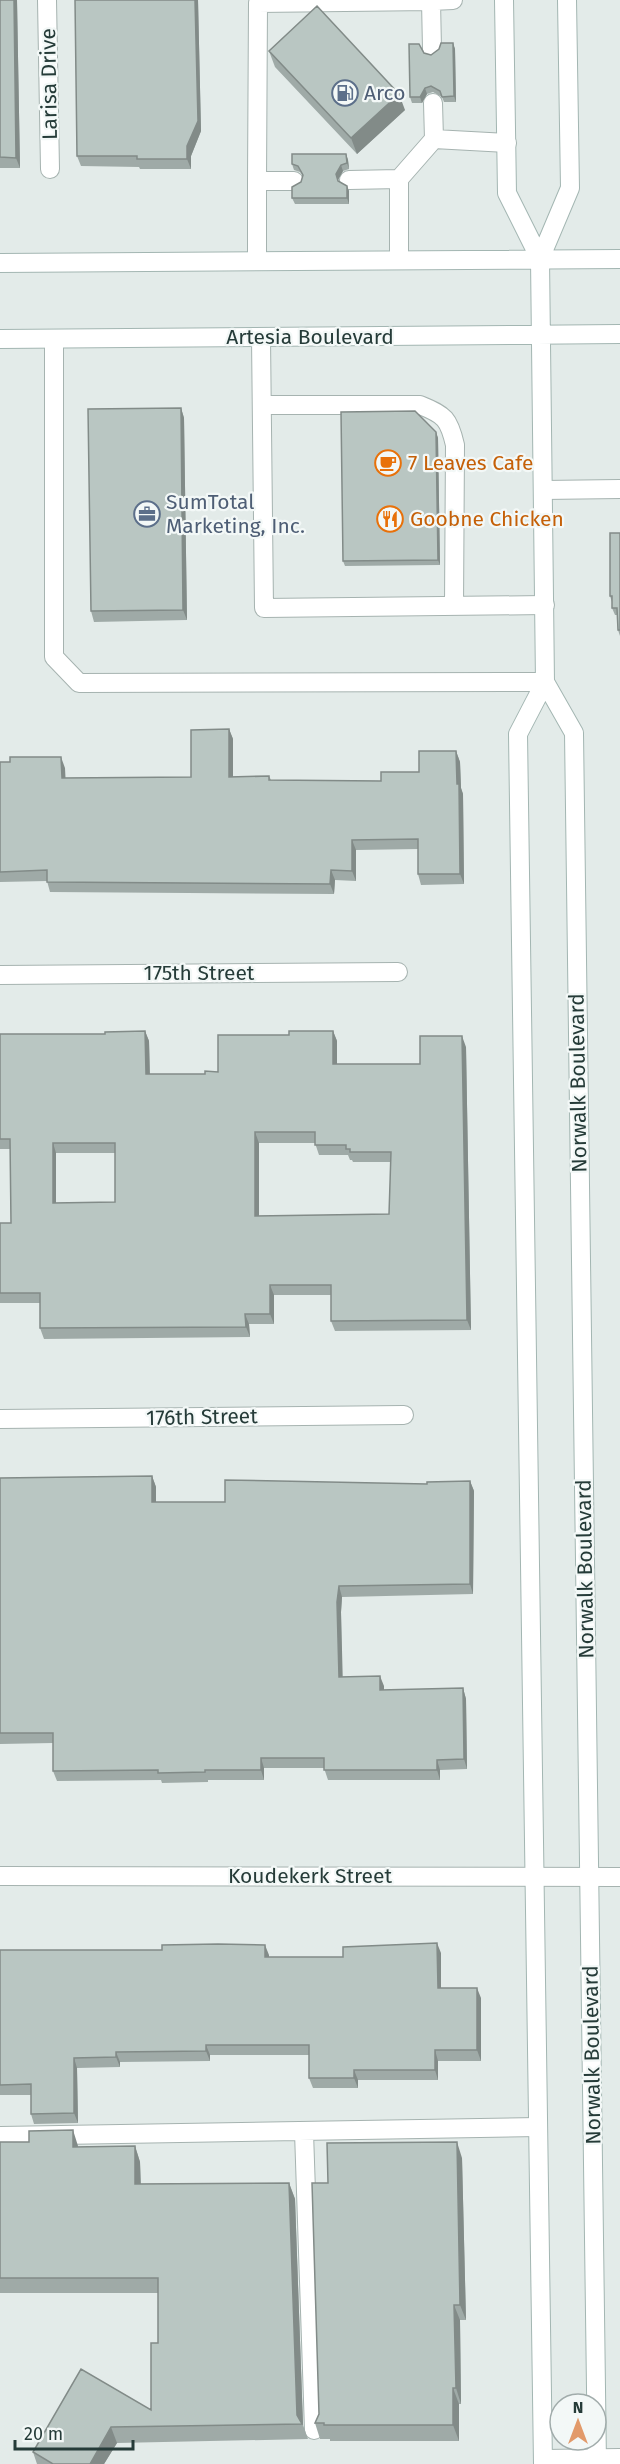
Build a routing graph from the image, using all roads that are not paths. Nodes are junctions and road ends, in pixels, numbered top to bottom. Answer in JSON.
{"nodes":[{"id":1,"x":47,"y":0,"type":"edge"},
{"id":2,"x":453,"y":0,"type":"edge"},
{"id":3,"x":504,"y":0,"type":"edge"},
{"id":4,"x":567,"y":0,"type":"edge"},
{"id":5,"x":431,"y":1,"type":"edge"},
{"id":6,"x":432,"y":49,"type":"dead end"},
{"id":7,"x":433,"y":103,"type":"dead end"},
{"id":8,"x":434,"y":139,"type":"junction"},
{"id":9,"x":507,"y":143,"type":"junction"},
{"id":10,"x":50,"y":168,"type":"dead end"},
{"id":11,"x":399,"y":179,"type":"junction"},
{"id":12,"x":349,"y":180,"type":"dead end"},
{"id":13,"x":257,"y":181,"type":"junction"},
{"id":14,"x":294,"y":181,"type":"dead end"},
{"id":15,"x":540,"y":259,"type":"junction"},
{"id":16,"x":620,"y":259,"type":"edge"},
{"id":17,"x":399,"y":260,"type":"junction"},
{"id":18,"x":257,"y":261,"type":"junction"},
{"id":19,"x":0,"y":263,"type":"edge"},
{"id":20,"x":620,"y":334,"type":"edge"},
{"id":21,"x":540,"y":335,"type":"junction"},
{"id":22,"x":261,"y":338,"type":"junction"},
{"id":23,"x":0,"y":339,"type":"edge"},
{"id":24,"x":54,"y":339,"type":"junction"},
{"id":25,"x":262,"y":405,"type":"junction"},
{"id":26,"x":620,"y":489,"type":"edge"},
{"id":27,"x":543,"y":490,"type":"junction"},
{"id":28,"x":545,"y":604,"type":"junction"},
{"id":29,"x":454,"y":606,"type":"junction"},
{"id":30,"x":545,"y":681,"type":"junction"},
{"id":31,"x":398,"y":972,"type":"dead end"},
{"id":32,"x":0,"y":975,"type":"edge"},
{"id":33,"x":404,"y":1415,"type":"dead end"},
{"id":34,"x":0,"y":1419,"type":"edge"},
{"id":35,"x":0,"y":1876,"type":"edge"},
{"id":36,"x":534,"y":1876,"type":"junction"},
{"id":37,"x":589,"y":1876,"type":"junction"},
{"id":38,"x":620,"y":1876,"type":"edge"},
{"id":39,"x":538,"y":2127,"type":"junction"},
{"id":40,"x":304,"y":2132,"type":"junction"},
{"id":41,"x":0,"y":2136,"type":"edge"},
{"id":42,"x":314,"y":2430,"type":"dead end"},
{"id":43,"x":620,"y":2458,"type":"edge"},
{"id":44,"x":543,"y":2461,"type":"edge"},
{"id":45,"x":597,"y":2461,"type":"edge"}],
"edges":[{"from":1,"to":10,"type":"main road","name":"Larisa Drive"},
{"from":2,"to":5,"type":"main road"},
{"from":3,"to":9,"type":"main road","name":"Norwalk Boulevard"},
{"from":4,"to":15,"type":"main road","name":"Norwalk Boulevard"},
{"from":5,"to":6,"type":"main road"},
{"from":5,"to":13,"type":"main road"},
{"from":7,"to":8,"type":"main road"},
{"from":8,"to":9,"type":"main road"},
{"from":8,"to":11,"type":"main road"},
{"from":9,"to":15,"type":"main road","name":"Norwalk Boulevard"},
{"from":11,"to":12,"type":"main road"},
{"from":11,"to":17,"type":"main road"},
{"from":13,"to":14,"type":"main road"},
{"from":13,"to":18,"type":"main road"},
{"from":15,"to":16,"type":"main road"},
{"from":15,"to":17,"type":"main road"},
{"from":15,"to":21,"type":"main road","name":"Norwalk Boulevard"},
{"from":17,"to":18,"type":"main road"},
{"from":18,"to":19,"type":"main road"},
{"from":20,"to":21,"type":"main road","name":"Artesia Boulevard"},
{"from":21,"to":22,"type":"main road","name":"Artesia Boulevard"},
{"from":21,"to":27,"type":"main road","name":"Norwalk Boulevard"},
{"from":22,"to":24,"type":"main road","name":"Artesia Boulevard"},
{"from":22,"to":25,"type":"main road"},
{"from":23,"to":24,"type":"main road","name":"Artesia Boulevard"},
{"from":24,"to":30,"type":"main road"},
{"from":25,"to":29,"type":"main road"},
{"from":25,"to":29,"type":"main road"},
{"from":26,"to":27,"type":"main road"},
{"from":27,"to":28,"type":"main road","name":"Norwalk Boulevard"},
{"from":28,"to":29,"type":"main road"},
{"from":28,"to":30,"type":"main road","name":"Norwalk Boulevard"},
{"from":30,"to":36,"type":"main road","name":"Norwalk Boulevard"},
{"from":30,"to":37,"type":"main road","name":"Norwalk Boulevard"},
{"from":31,"to":32,"type":"main road","name":"175th Street"},
{"from":33,"to":34,"type":"main road","name":"176th Street"},
{"from":35,"to":36,"type":"main road","name":"Koudekerk Street"},
{"from":36,"to":37,"type":"main road","name":"Koudekerk Street"},
{"from":36,"to":39,"type":"main road","name":"Norwalk Boulevard"},
{"from":37,"to":38,"type":"main road","name":"Koudekerk Street"},
{"from":37,"to":45,"type":"main road","name":"Norwalk Boulevard"},
{"from":39,"to":40,"type":"main road"},
{"from":39,"to":44,"type":"main road","name":"Norwalk Boulevard"},
{"from":40,"to":41,"type":"main road"},
{"from":40,"to":42,"type":"main road"},
{"from":43,"to":45,"type":"main road"},
{"from":44,"to":45,"type":"main road"}]}
